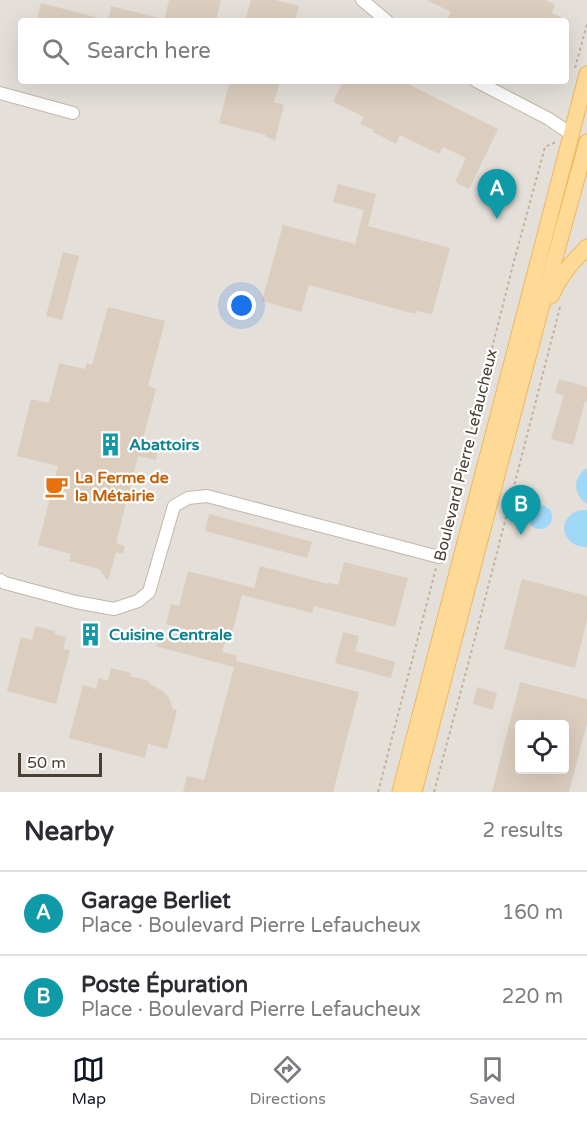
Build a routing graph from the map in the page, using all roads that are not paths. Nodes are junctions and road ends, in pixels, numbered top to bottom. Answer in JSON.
{"nodes":[{"id":1,"x":362,"y":0,"type":"edge"},
{"id":2,"x":383,"y":18,"type":"edge"},
{"id":3,"x":580,"y":74,"type":"edge"},
{"id":4,"x":482,"y":84,"type":"edge"},
{"id":5,"x":0,"y":93,"type":"edge"},
{"id":6,"x":73,"y":113,"type":"dead end"},
{"id":7,"x":571,"y":134,"type":"junction"},
{"id":8,"x":587,"y":140,"type":"edge"},
{"id":9,"x":587,"y":247,"type":"edge"},
{"id":10,"x":538,"y":320,"type":"junction"},
{"id":11,"x":439,"y":557,"type":"road end"},
{"id":12,"x":0,"y":580,"type":"edge"},
{"id":13,"x":400,"y":792,"type":"edge"},
{"id":14,"x":414,"y":792,"type":"edge"}],
"edges":[{"from":1,"to":2,"type":"street"},
{"from":3,"to":7,"type":"main road","name":"Boulevard Pierre Lefaucheux"},
{"from":4,"to":7,"type":"street"},
{"from":5,"to":6,"type":"street"},
{"from":7,"to":8,"type":"main road"},
{"from":7,"to":13,"type":"main road","name":"Boulevard Pierre Lefaucheux"},
{"from":8,"to":10,"type":"main road"},
{"from":9,"to":10,"type":"main road"},
{"from":10,"to":14,"type":"main road"},
{"from":11,"to":12,"type":"street"}]}
